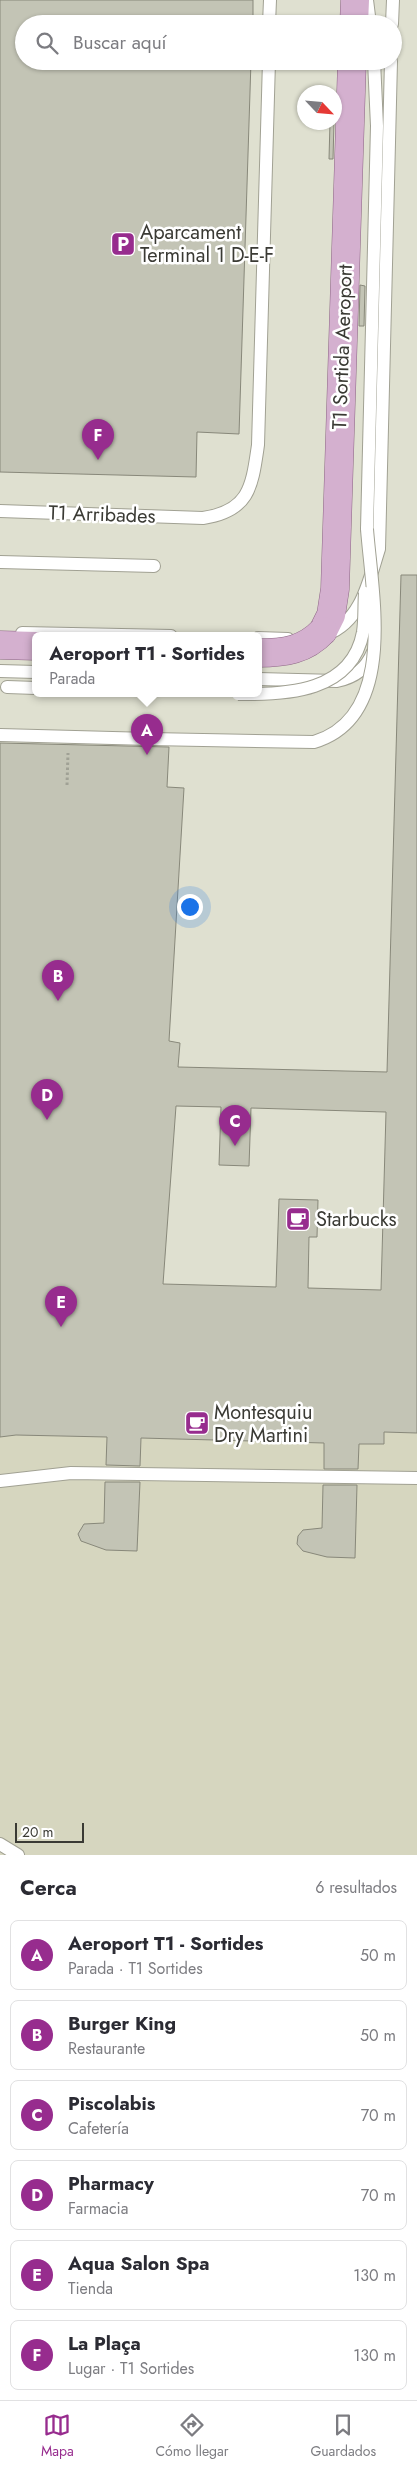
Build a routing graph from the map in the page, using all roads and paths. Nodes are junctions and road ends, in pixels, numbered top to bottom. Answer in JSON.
{"nodes":[{"id":1,"x":270,"y":0,"type":"edge"},
{"id":2,"x":355,"y":0,"type":"edge"},
{"id":3,"x":367,"y":0,"type":"edge"},
{"id":4,"x":393,"y":0,"type":"edge"},
{"id":5,"x":270,"y":15,"type":"edge"},
{"id":6,"x":354,"y":15,"type":"edge"},
{"id":7,"x":369,"y":15,"type":"edge"},
{"id":8,"x":392,"y":15,"type":"edge"},
{"id":9,"x":268,"y":70,"type":"edge"},
{"id":10,"x":352,"y":70,"type":"edge"},
{"id":11,"x":374,"y":70,"type":"edge"},
{"id":12,"x":391,"y":70,"type":"edge"},
{"id":13,"x":0,"y":511,"type":"edge"},
{"id":14,"x":379,"y":549,"type":"junction"},
{"id":15,"x":0,"y":562,"type":"edge"},
{"id":16,"x":154,"y":566,"type":"dead end"},
{"id":17,"x":368,"y":632,"type":"junction"},
{"id":18,"x":262,"y":638,"type":"edge"},
{"id":19,"x":5,"y":639,"type":"edge"},
{"id":20,"x":32,"y":639,"type":"edge"},
{"id":21,"x":32,"y":645,"type":"edge"},
{"id":22,"x":262,"y":653,"type":"edge"},
{"id":23,"x":0,"y":671,"type":"edge"},
{"id":24,"x":32,"y":672,"type":"edge"},
{"id":25,"x":262,"y":679,"type":"edge"},
{"id":26,"x":7,"y":687,"type":"dead end"},
{"id":27,"x":32,"y":688,"type":"edge"},
{"id":28,"x":262,"y":695,"type":"edge"},
{"id":29,"x":0,"y":735,"type":"edge"},
{"id":30,"x":69,"y":737,"type":"junction"},
{"id":31,"x":67,"y":785,"type":"dead end"},
{"id":32,"x":417,"y":1478,"type":"edge"},
{"id":33,"x":0,"y":1481,"type":"edge"},
{"id":34,"x":0,"y":1844,"type":"edge"},
{"id":35,"x":18,"y":1855,"type":"edge"}],
"edges":[{"from":1,"to":5,"type":"lane"},
{"from":2,"to":6,"type":"main road"},
{"from":3,"to":7,"type":"lane"},
{"from":4,"to":8,"type":"lane"},
{"from":9,"to":13,"type":"lane","name":"T1 Arribades"},
{"from":10,"to":22,"type":"main road","name":"T1 Sortida Aeroport","bridge":true},
{"from":11,"to":17,"type":"lane","bridge":true},
{"from":12,"to":14,"type":"lane"},
{"from":14,"to":18,"type":"lane"},
{"from":14,"to":25,"type":"lane"},
{"from":15,"to":16,"type":"lane"},
{"from":17,"to":28,"type":"lane","bridge":true},
{"from":17,"to":30,"type":"lane","bridge":true},
{"from":19,"to":20,"type":"lane"},
{"from":19,"to":21,"type":"main road"},
{"from":23,"to":24,"type":"lane"},
{"from":26,"to":27,"type":"lane"},
{"from":29,"to":30,"type":"lane"},
{"from":30,"to":31,"type":"path"},
{"from":32,"to":33,"type":"lane"},
{"from":34,"to":35,"type":"lane"}]}
